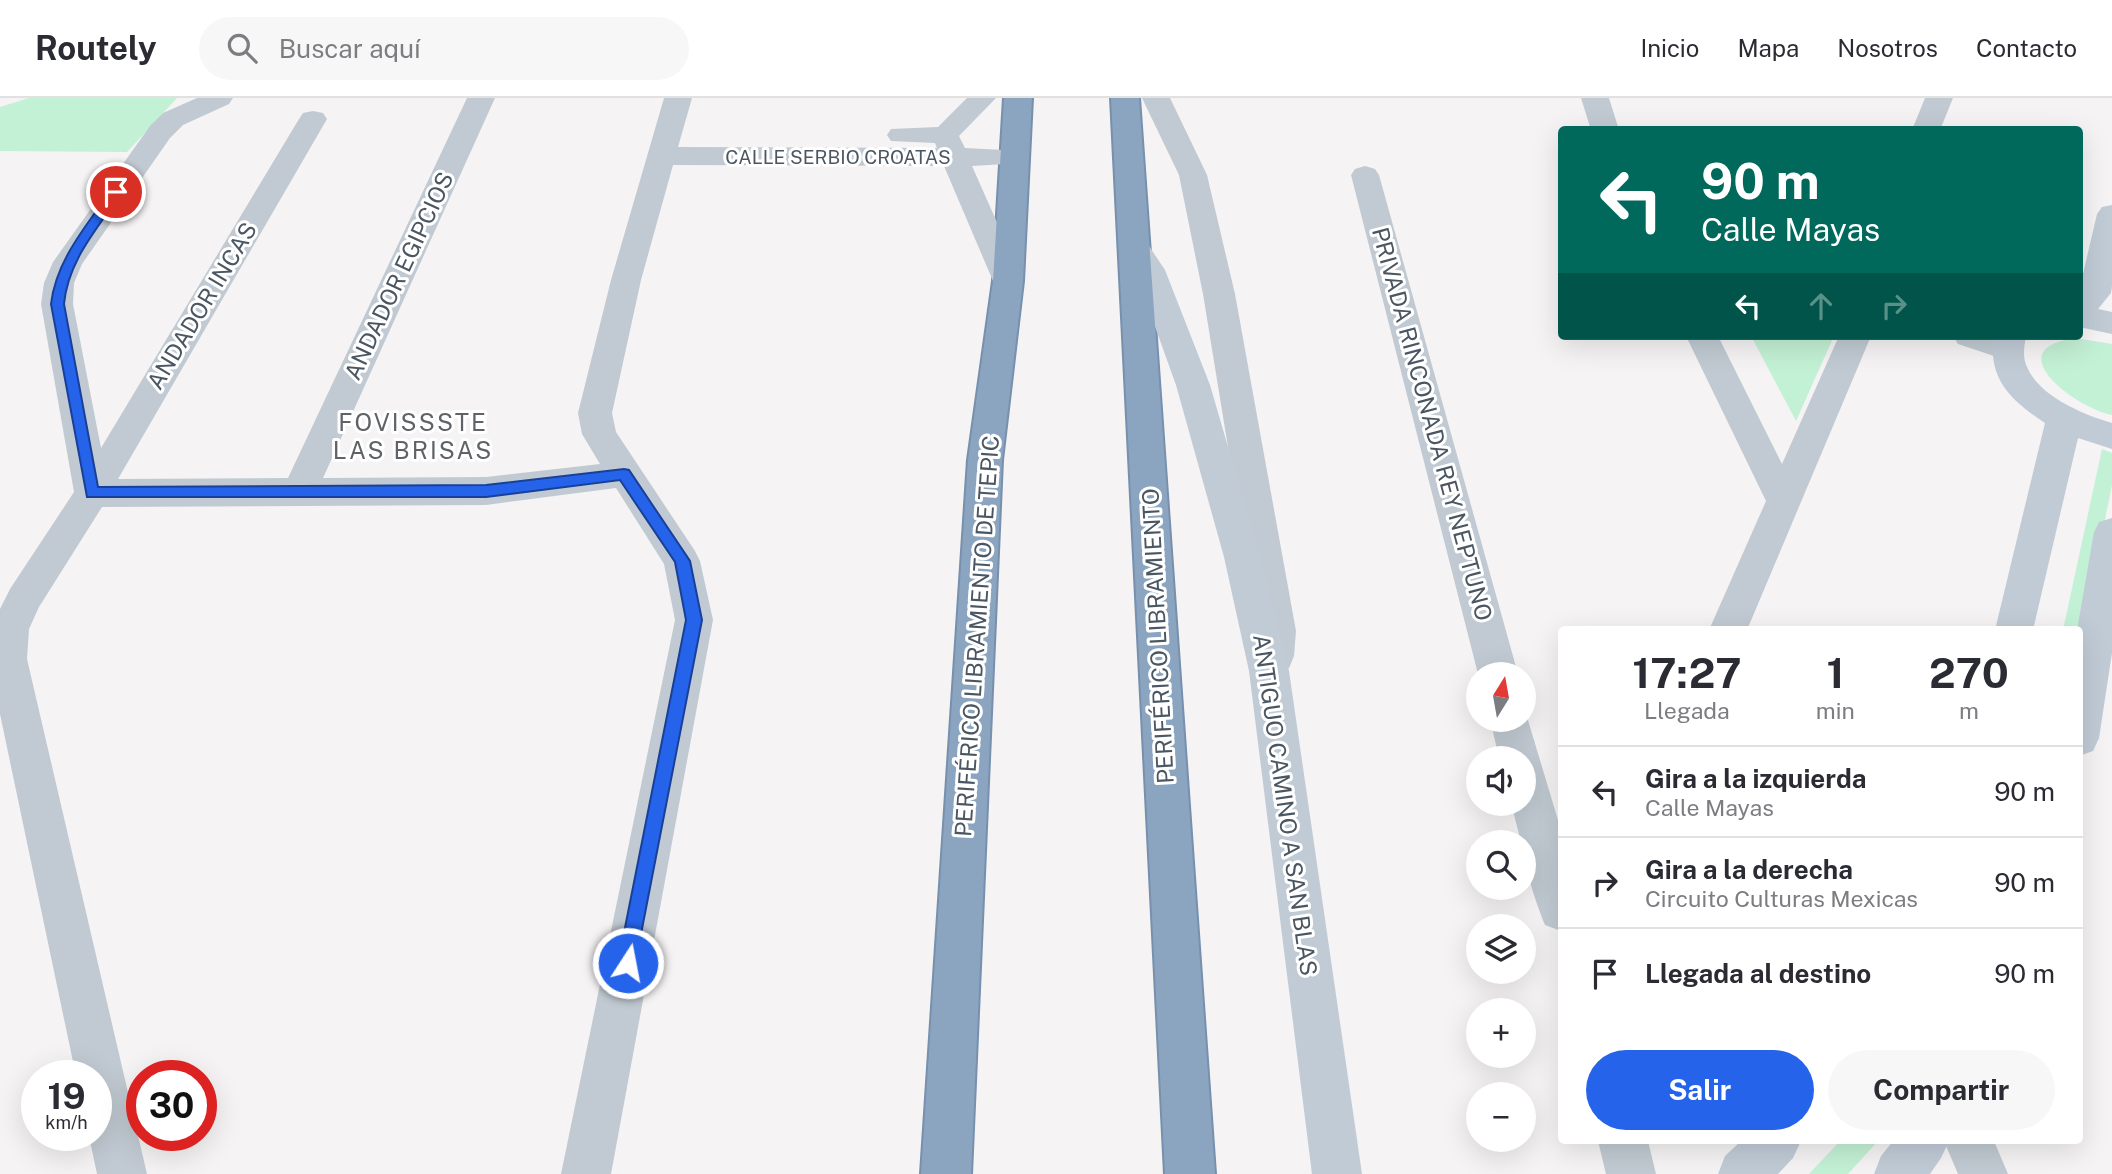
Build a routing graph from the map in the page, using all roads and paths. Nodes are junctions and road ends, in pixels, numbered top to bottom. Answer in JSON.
{"nodes":[{"id":1,"x":219,"y":98,"type":"edge"},
{"id":2,"x":481,"y":98,"type":"edge"},
{"id":3,"x":678,"y":98,"type":"edge"},
{"id":4,"x":949,"y":98,"type":"edge"},
{"id":5,"x":982,"y":98,"type":"edge"},
{"id":6,"x":1018,"y":98,"type":"edge"},
{"id":7,"x":1125,"y":98,"type":"edge"},
{"id":8,"x":1156,"y":98,"type":"edge"},
{"id":9,"x":1595,"y":98,"type":"edge"},
{"id":10,"x":1939,"y":98,"type":"edge"},
{"id":11,"x":313,"y":119,"type":"dead end"},
{"id":12,"x":1604,"y":126,"type":"edge"},
{"id":13,"x":1928,"y":126,"type":"edge"},
{"id":14,"x":665,"y":145,"type":"junction"},
{"id":15,"x":949,"y":146,"type":"junction"},
{"id":16,"x":1014,"y":157,"type":"junction"},
{"id":17,"x":1365,"y":175,"type":"dead end"},
{"id":18,"x":2112,"y":214,"type":"edge"},
{"id":19,"x":1134,"y":247,"type":"junction"},
{"id":20,"x":1008,"y":281,"type":"junction"},
{"id":21,"x":2083,"y":306,"type":"edge"},
{"id":22,"x":2083,"y":317,"type":"edge"},
{"id":23,"x":2112,"y":323,"type":"edge"},
{"id":24,"x":1704,"y":340,"type":"edge"},
{"id":25,"x":1853,"y":340,"type":"edge"},
{"id":26,"x":2008,"y":342,"type":"edge"},
{"id":27,"x":2063,"y":417,"type":"junction"},
{"id":28,"x":2112,"y":436,"type":"edge"},
{"id":29,"x":624,"y":474,"type":"junction"},
{"id":30,"x":299,"y":492,"type":"junction"},
{"id":31,"x":92,"y":493,"type":"junction"},
{"id":32,"x":1784,"y":502,"type":"junction"},
{"id":33,"x":2112,"y":533,"type":"edge"},
{"id":34,"x":1730,"y":626,"type":"edge"},
{"id":35,"x":2015,"y":626,"type":"edge"},
{"id":36,"x":1495,"y":662,"type":"edge"},
{"id":37,"x":1269,"y":671,"type":"junction"},
{"id":38,"x":2083,"y":713,"type":"edge"},
{"id":39,"x":1536,"y":816,"type":"edge"},
{"id":40,"x":1558,"y":899,"type":"edge"},
{"id":41,"x":1624,"y":1144,"type":"edge"},
{"id":42,"x":1773,"y":1144,"type":"edge"},
{"id":43,"x":1922,"y":1144,"type":"edge"},
{"id":44,"x":1970,"y":1144,"type":"edge"},
{"id":45,"x":1338,"y":1172,"type":"edge"},
{"id":46,"x":122,"y":1174,"type":"edge"},
{"id":47,"x":586,"y":1174,"type":"edge"},
{"id":48,"x":946,"y":1174,"type":"edge"},
{"id":49,"x":1190,"y":1174,"type":"edge"},
{"id":50,"x":1631,"y":1174,"type":"edge"},
{"id":51,"x":1743,"y":1174,"type":"edge"},
{"id":52,"x":1899,"y":1174,"type":"edge"},
{"id":53,"x":1983,"y":1174,"type":"edge"}],
"edges":[{"from":1,"to":31,"type":"street"},
{"from":2,"to":30,"type":"street","name":"ANDADOR EGIPCIOS"},
{"from":3,"to":14,"type":"street"},
{"from":4,"to":15,"type":"street"},
{"from":5,"to":15,"type":"street"},
{"from":6,"to":16,"type":"highway","name":"PERIFÉRICO LIBRAMIENTO DE TEPIC"},
{"from":7,"to":19,"type":"highway","name":"PERIFÉRICO LIBRAMIENTO"},
{"from":8,"to":37,"type":"street"},
{"from":9,"to":12,"type":"street"},
{"from":10,"to":13,"type":"street"},
{"from":11,"to":31,"type":"street","name":"ANDADOR INCAS"},
{"from":14,"to":15,"type":"street","name":"CALLE SERBIO CROATAS"},
{"from":14,"to":29,"type":"street"},
{"from":15,"to":16,"type":"street","name":"CALLE SERBIO CROATAS"},
{"from":15,"to":20,"type":"street"},
{"from":16,"to":20,"type":"highway","name":"PERIFÉRICO LIBRAMIENTO DE TEPIC"},
{"from":17,"to":36,"type":"street","name":"PRIVADA RINCONADA REY NEPTUNO"},
{"from":18,"to":21,"type":"street"},
{"from":19,"to":37,"type":"street","name":"ANTIGUO CAMINO A SAN BLAS"},
{"from":19,"to":49,"type":"highway","name":"PERIFÉRICO LIBRAMIENTO"},
{"from":20,"to":48,"type":"highway","name":"PERIFÉRICO LIBRAMIENTO DE TEPIC"},
{"from":22,"to":23,"type":"street"},
{"from":24,"to":32,"type":"street"},
{"from":25,"to":32,"type":"street"},
{"from":26,"to":27,"type":"street"},
{"from":27,"to":28,"type":"street"},
{"from":27,"to":35,"type":"street"},
{"from":29,"to":30,"type":"street"},
{"from":29,"to":47,"type":"street"},
{"from":30,"to":31,"type":"street"},
{"from":31,"to":46,"type":"street","name":"ANDADOR INCAS"},
{"from":32,"to":34,"type":"street"},
{"from":33,"to":38,"type":"street"},
{"from":37,"to":45,"type":"street","name":"ANTIGUO CAMINO A SAN BLAS"},
{"from":39,"to":40,"type":"street"},
{"from":41,"to":50,"type":"street"},
{"from":42,"to":51,"type":"street"},
{"from":43,"to":52,"type":"street"},
{"from":44,"to":53,"type":"street"}]}
